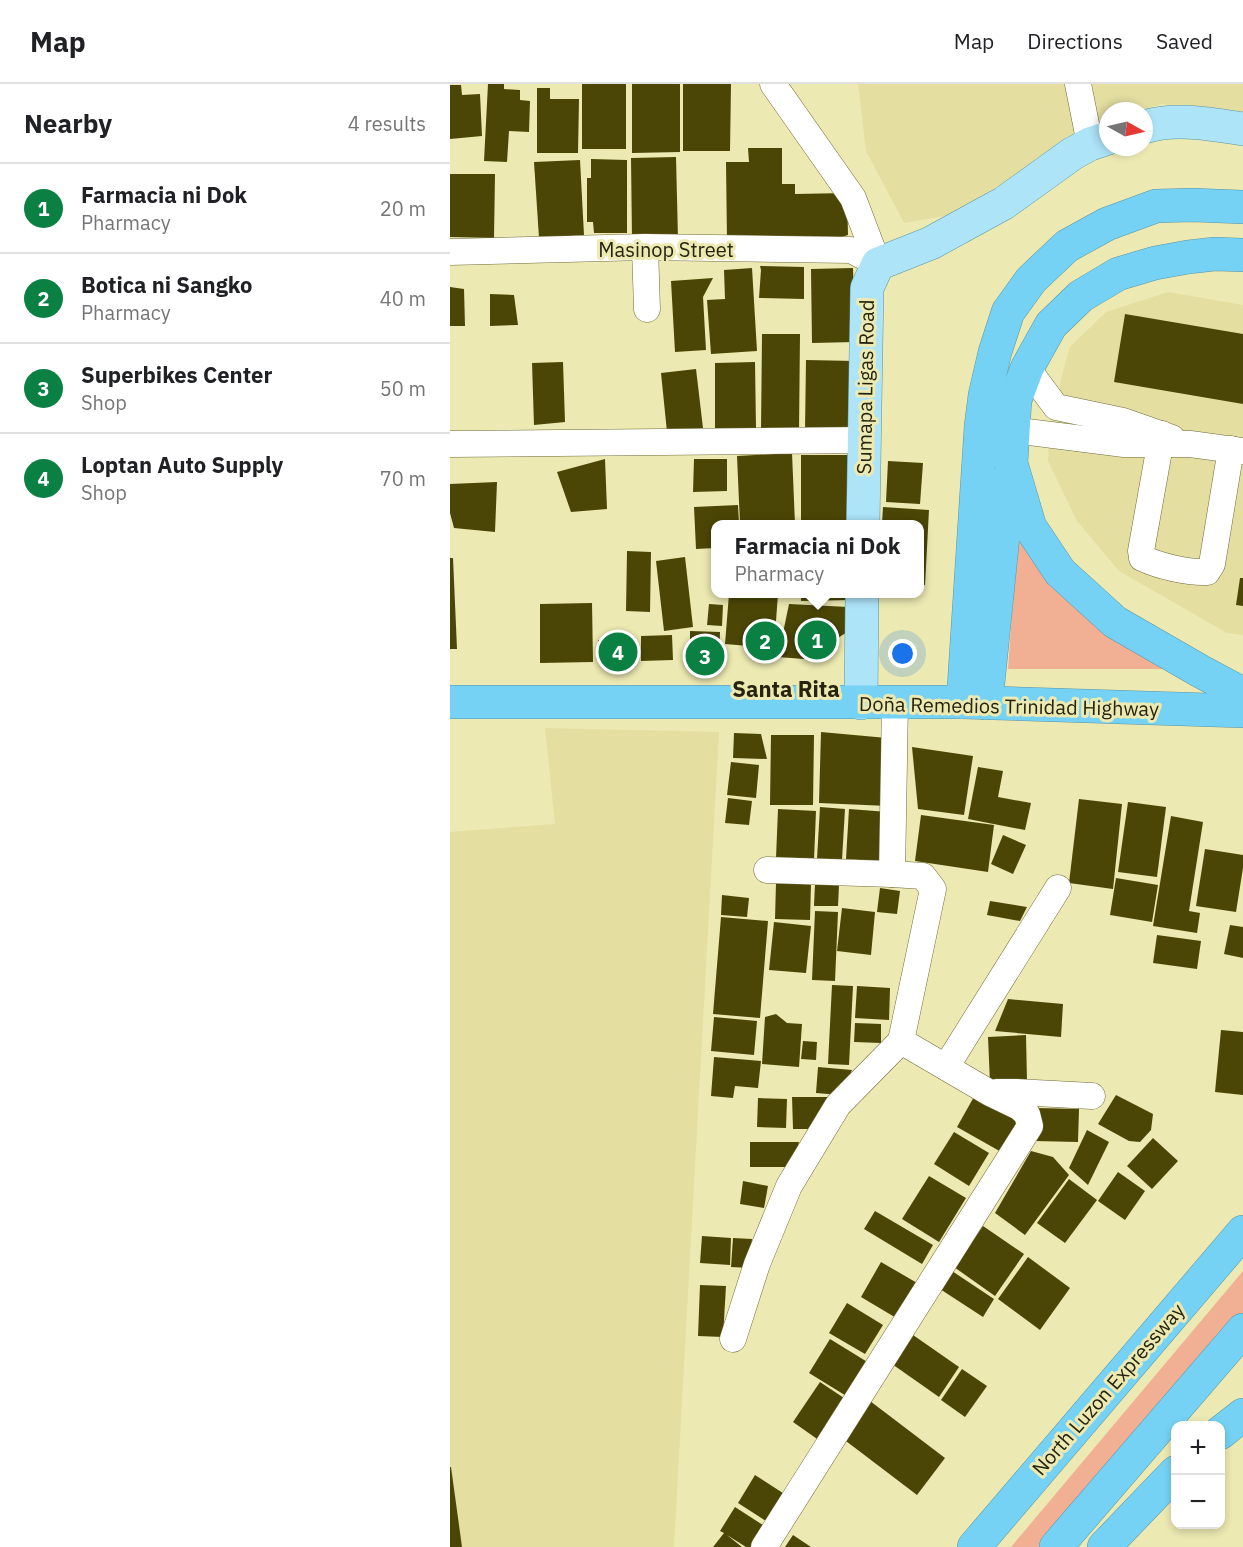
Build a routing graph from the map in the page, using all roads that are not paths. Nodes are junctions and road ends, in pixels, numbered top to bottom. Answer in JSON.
{"nodes":[{"id":1,"x":773,"y":84,"type":"edge"},
{"id":2,"x":1078,"y":84,"type":"edge"},
{"id":3,"x":1153,"y":125,"type":"edge"},
{"id":4,"x":1243,"y":129,"type":"edge"},
{"id":5,"x":1099,"y":141,"type":"edge"},
{"id":6,"x":1243,"y":207,"type":"edge"},
{"id":7,"x":645,"y":247,"type":"junction"},
{"id":8,"x":450,"y":252,"type":"edge"},
{"id":9,"x":1243,"y":255,"type":"edge"},
{"id":10,"x":878,"y":264,"type":"junction"},
{"id":11,"x":647,"y":309,"type":"dead end"},
{"id":12,"x":1027,"y":368,"type":"junction"},
{"id":13,"x":1056,"y":407,"type":"junction"},
{"id":14,"x":999,"y":413,"type":"junction"},
{"id":15,"x":1162,"y":439,"type":"junction"},
{"id":16,"x":865,"y":440,"type":"junction"},
{"id":17,"x":450,"y":444,"type":"edge"},
{"id":18,"x":1237,"y":450,"type":"edge"},
{"id":19,"x":1011,"y":463,"type":"junction"},
{"id":20,"x":863,"y":520,"type":"edge"},
{"id":21,"x":862,"y":598,"type":"edge"},
{"id":22,"x":1243,"y":694,"type":"edge"},
{"id":23,"x":450,"y":702,"type":"edge"},
{"id":24,"x":975,"y":702,"type":"junction"},
{"id":25,"x":861,"y":703,"type":"junction"},
{"id":26,"x":895,"y":703,"type":"junction"},
{"id":27,"x":1243,"y":711,"type":"edge"},
{"id":28,"x":767,"y":870,"type":"dead end"},
{"id":29,"x":892,"y":874,"type":"junction"},
{"id":30,"x":1058,"y":888,"type":"dead end"},
{"id":31,"x":901,"y":1041,"type":"junction"},
{"id":32,"x":945,"y":1067,"type":"junction"},
{"id":33,"x":990,"y":1093,"type":"junction"},
{"id":34,"x":1092,"y":1095,"type":"dead end"},
{"id":35,"x":1243,"y":1232,"type":"edge"},
{"id":36,"x":1243,"y":1329,"type":"edge"},
{"id":37,"x":733,"y":1340,"type":"dead end"},
{"id":38,"x":1243,"y":1414,"type":"edge"},
{"id":39,"x":1225,"y":1430,"type":"edge"},
{"id":40,"x":1173,"y":1475,"type":"edge"},
{"id":41,"x":764,"y":1547,"type":"edge"},
{"id":42,"x":974,"y":1547,"type":"edge"},
{"id":43,"x":1056,"y":1547,"type":"edge"},
{"id":44,"x":1104,"y":1547,"type":"edge"}],
"edges":[{"from":1,"to":10,"type":"street"},
{"from":2,"to":5,"type":"street"},
{"from":3,"to":4,"type":"main road"},
{"from":5,"to":10,"type":"main road"},
{"from":6,"to":14,"type":"highway"},
{"from":7,"to":8,"type":"street","name":"Masinop Street"},
{"from":7,"to":10,"type":"street","name":"Masinop Street"},
{"from":7,"to":11,"type":"street"},
{"from":9,"to":12,"type":"highway"},
{"from":10,"to":16,"type":"main road","name":"Sumapa Ligas Road"},
{"from":12,"to":13,"type":"street"},
{"from":12,"to":14,"type":"highway"},
{"from":13,"to":14,"type":"street"},
{"from":13,"to":15,"type":"street"},
{"from":14,"to":15,"type":"street"},
{"from":14,"to":19,"type":"highway"},
{"from":14,"to":24,"type":"highway"},
{"from":15,"to":18,"type":"street"},
{"from":15,"to":18,"type":"street"},
{"from":16,"to":17,"type":"street"},
{"from":16,"to":20,"type":"main road","name":"Sumapa Ligas Road"},
{"from":19,"to":22,"type":"highway"},
{"from":19,"to":24,"type":"highway"},
{"from":21,"to":25,"type":"main road"},
{"from":23,"to":25,"type":"highway","name":"Doña Remedios Trinidad Highway"},
{"from":24,"to":26,"type":"highway","name":"Doña Remedios Trinidad Highway"},
{"from":24,"to":27,"type":"highway","name":"Doña Remedios Trinidad Highway"},
{"from":25,"to":26,"type":"highway","name":"Doña Remedios Trinidad Highway"},
{"from":26,"to":29,"type":"street"},
{"from":28,"to":29,"type":"street"},
{"from":29,"to":31,"type":"street"},
{"from":30,"to":32,"type":"street"},
{"from":31,"to":32,"type":"street"},
{"from":31,"to":37,"type":"street"},
{"from":32,"to":33,"type":"street"},
{"from":33,"to":34,"type":"street"},
{"from":33,"to":41,"type":"street"},
{"from":35,"to":42,"type":"highway","name":"North Luzon Expressway"},
{"from":36,"to":43,"type":"highway"},
{"from":38,"to":39,"type":"highway"},
{"from":40,"to":44,"type":"highway"}]}
